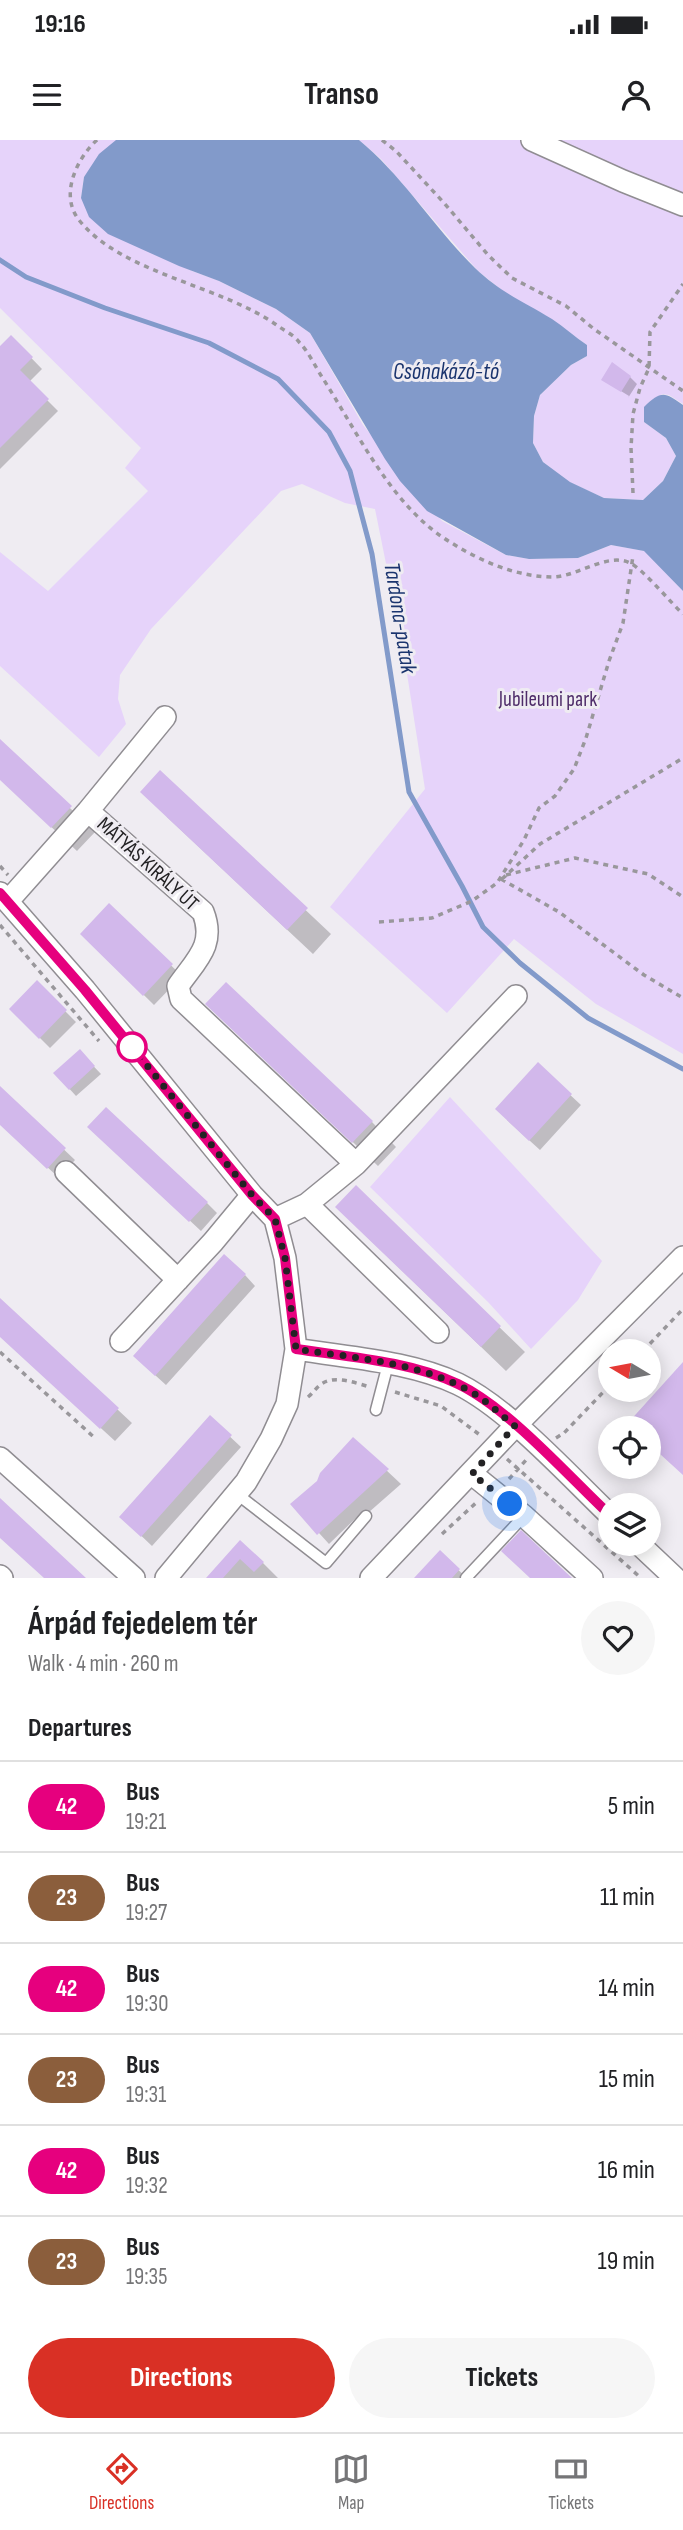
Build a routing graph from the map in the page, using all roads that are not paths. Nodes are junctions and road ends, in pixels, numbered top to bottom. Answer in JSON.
{"nodes":[{"id":1,"x":532,"y":140,"type":"edge"},
{"id":2,"x":683,"y":205,"type":"edge"},
{"id":3,"x":165,"y":718,"type":"dead end"},
{"id":4,"x":88,"y":811,"type":"junction"},
{"id":5,"x":4,"y":897,"type":"edge"},
{"id":6,"x":516,"y":996,"type":"dead end"},
{"id":7,"x":356,"y":1164,"type":"junction"},
{"id":8,"x":66,"y":1172,"type":"dead end"},
{"id":9,"x":252,"y":1195,"type":"junction"},
{"id":10,"x":307,"y":1204,"type":"junction"},
{"id":11,"x":275,"y":1219,"type":"junction"},
{"id":12,"x":683,"y":1257,"type":"edge"},
{"id":13,"x":178,"y":1280,"type":"junction"},
{"id":14,"x":438,"y":1332,"type":"dead end"},
{"id":15,"x":121,"y":1341,"type":"dead end"},
{"id":16,"x":296,"y":1349,"type":"junction"},
{"id":17,"x":388,"y":1364,"type":"junction"},
{"id":18,"x":376,"y":1410,"type":"dead end"},
{"id":19,"x":515,"y":1426,"type":"junction"},
{"id":20,"x":0,"y":1458,"type":"edge"},
{"id":21,"x":472,"y":1474,"type":"junction"},
{"id":22,"x":237,"y":1494,"type":"junction"},
{"id":23,"x":598,"y":1504,"type":"edge"},
{"id":24,"x":366,"y":1516,"type":"dead end"},
{"id":25,"x":524,"y":1516,"type":"junction"},
{"id":26,"x":652,"y":1556,"type":"edge"},
{"id":27,"x":134,"y":1578,"type":"edge"},
{"id":28,"x":166,"y":1578,"type":"edge"},
{"id":29,"x":371,"y":1578,"type":"edge"},
{"id":30,"x":466,"y":1578,"type":"edge"},
{"id":31,"x":592,"y":1578,"type":"edge"},
{"id":32,"x":675,"y":1578,"type":"edge"}],
"edges":[{"from":1,"to":2,"type":"street"},
{"from":3,"to":4,"type":"street","name":"MÁTYÁS KIRÁLY ÚT"},
{"from":4,"to":5,"type":"street"},
{"from":4,"to":7,"type":"street","name":"MÁTYÁS KIRÁLY ÚT"},
{"from":5,"to":9,"type":"street"},
{"from":6,"to":7,"type":"street"},
{"from":7,"to":10,"type":"street"},
{"from":8,"to":13,"type":"street"},
{"from":9,"to":11,"type":"street"},
{"from":9,"to":13,"type":"street"},
{"from":10,"to":11,"type":"street"},
{"from":10,"to":14,"type":"street"},
{"from":11,"to":16,"type":"street"},
{"from":12,"to":19,"type":"street"},
{"from":13,"to":15,"type":"street"},
{"from":16,"to":17,"type":"street"},
{"from":16,"to":22,"type":"street"},
{"from":17,"to":18,"type":"lane"},
{"from":17,"to":19,"type":"street"},
{"from":19,"to":21,"type":"street"},
{"from":19,"to":23,"type":"street"},
{"from":20,"to":27,"type":"street"},
{"from":21,"to":25,"type":"street"},
{"from":21,"to":29,"type":"street"},
{"from":22,"to":24,"type":"lane"},
{"from":22,"to":28,"type":"street"},
{"from":25,"to":30,"type":"lane"},
{"from":25,"to":31,"type":"street"},
{"from":26,"to":32,"type":"street"}]}
